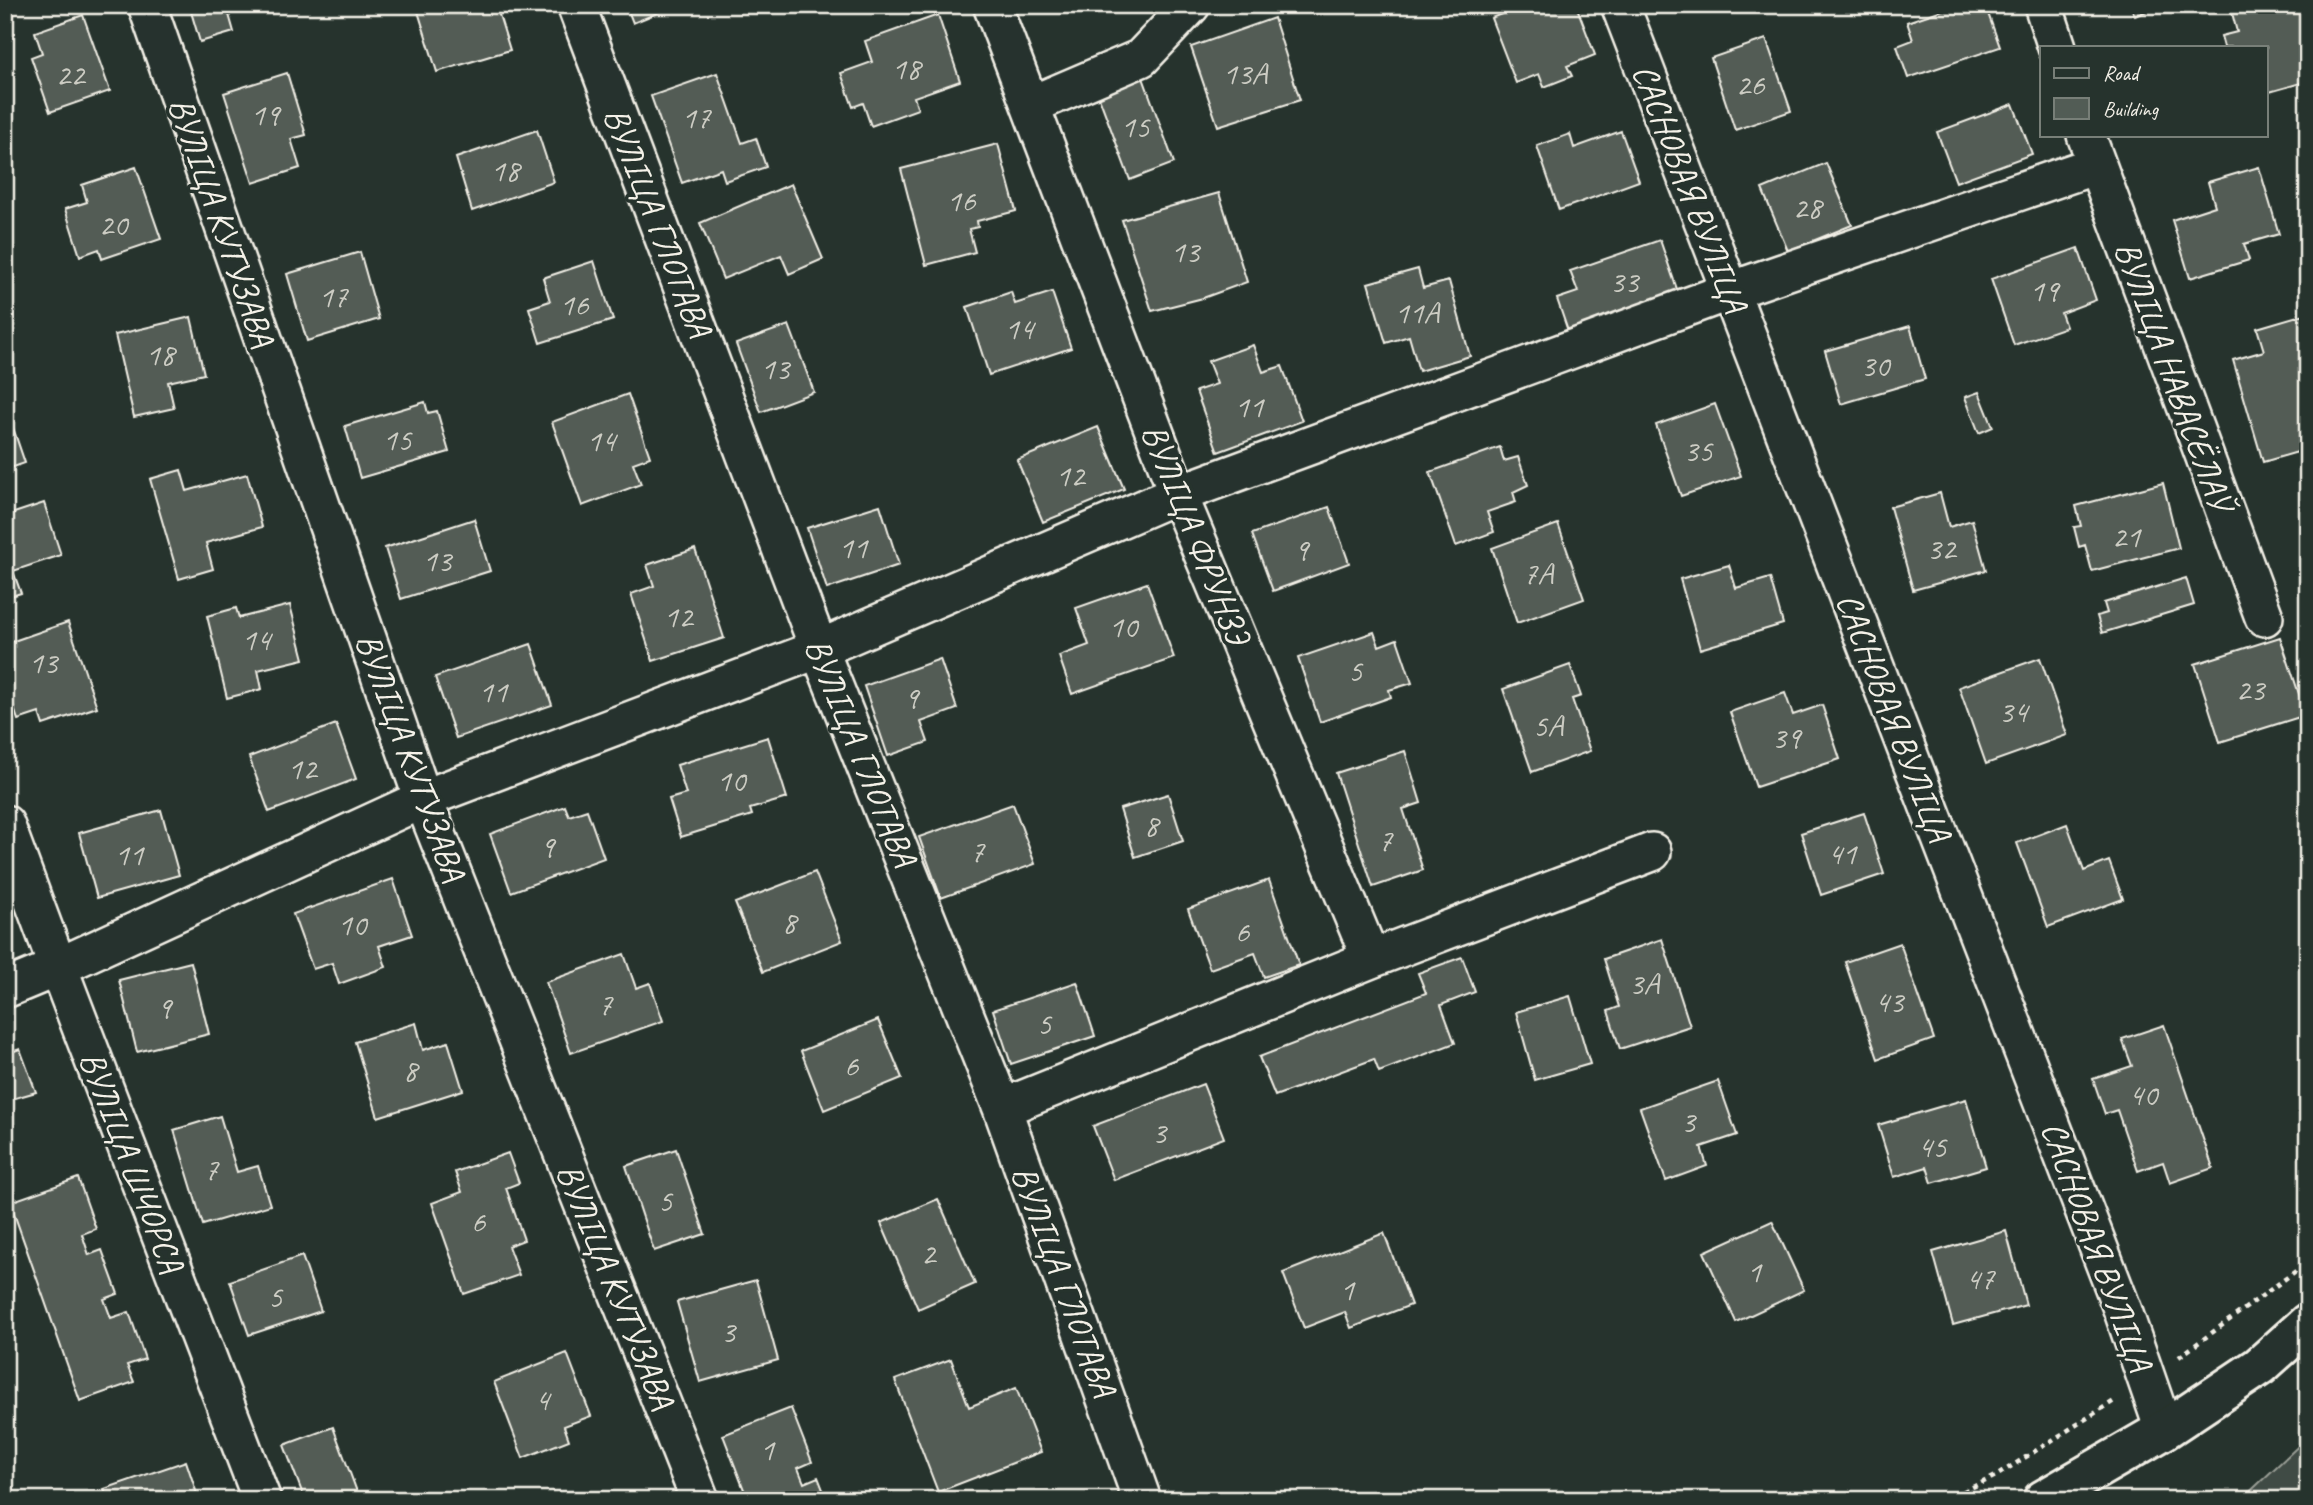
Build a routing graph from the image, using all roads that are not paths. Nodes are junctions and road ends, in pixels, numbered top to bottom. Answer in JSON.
{"nodes":[{"id":1,"x":147,"y":5,"type":"edge"},
{"id":2,"x":576,"y":5,"type":"edge"},
{"id":3,"x":992,"y":5,"type":"edge"},
{"id":4,"x":1191,"y":5,"type":"edge"},
{"id":5,"x":1620,"y":5,"type":"edge"},
{"id":6,"x":2043,"y":5,"type":"edge"},
{"id":7,"x":2057,"y":46,"type":"edge"},
{"id":8,"x":1031,"y":105,"type":"junction"},
{"id":9,"x":2091,"y":150,"type":"edge"},
{"id":10,"x":1730,"y":291,"type":"junction"},
{"id":11,"x":1178,"y":494,"type":"junction"},
{"id":12,"x":2264,"y":617,"type":"dead end"},
{"id":13,"x":819,"y":649,"type":"junction"},
{"id":14,"x":423,"y":799,"type":"junction"},
{"id":15,"x":5,"y":824,"type":"edge"},
{"id":16,"x":1652,"y":852,"type":"dead end"},
{"id":17,"x":1371,"y":959,"type":"junction"},
{"id":18,"x":58,"y":968,"type":"junction"},
{"id":19,"x":5,"y":989,"type":"edge"},
{"id":20,"x":1002,"y":1108,"type":"junction"},
{"id":21,"x":2308,"y":1323,"type":"edge"},
{"id":22,"x":2164,"y":1430,"type":"junction"},
{"id":23,"x":262,"y":1500,"type":"edge"},
{"id":24,"x":700,"y":1500,"type":"edge"},
{"id":25,"x":1142,"y":1500,"type":"edge"},
{"id":26,"x":2043,"y":1500,"type":"edge"}],
"edges":[{"from":1,"to":14,"type":"street","name":"ВУЛІЦА КУТУЗАВА"},
{"from":2,"to":13,"type":"street","name":"ВУЛІЦА ГЛОТАВА"},
{"from":3,"to":8,"type":"street","name":"ВУЛІЦА ФРУНЗЭ"},
{"from":4,"to":8,"type":"street"},
{"from":5,"to":10,"type":"street","name":"САСНОВАЯ ВУЛІЦА"},
{"from":6,"to":7,"type":"street"},
{"from":8,"to":11,"type":"street","name":"ВУЛІЦА ФРУНЗЭ"},
{"from":9,"to":10,"type":"street"},
{"from":9,"to":12,"type":"street","name":"ВУЛІЦА НАВАСЁЛАЎ"},
{"from":10,"to":11,"type":"street"},
{"from":10,"to":22,"type":"street","name":"САСНОВАЯ ВУЛІЦА"},
{"from":11,"to":13,"type":"street"},
{"from":11,"to":17,"type":"street","name":"ВУЛІЦА ФРУНЗЭ"},
{"from":13,"to":14,"type":"street"},
{"from":13,"to":20,"type":"street","name":"ВУЛІЦА ГЛОТАВА"},
{"from":14,"to":18,"type":"street"},
{"from":14,"to":24,"type":"street","name":"ВУЛІЦА КУТУЗАВА"},
{"from":15,"to":18,"type":"street","name":"ВУЛІЦА ШЧОРСА"},
{"from":16,"to":17,"type":"street"},
{"from":17,"to":20,"type":"street"},
{"from":18,"to":19,"type":"street"},
{"from":18,"to":23,"type":"street","name":"ВУЛІЦА ШЧОРСА"},
{"from":20,"to":25,"type":"street","name":"ВУЛІЦА ГЛОТАВА"},
{"from":21,"to":22,"type":"main road"},
{"from":22,"to":26,"type":"main road"}]}
